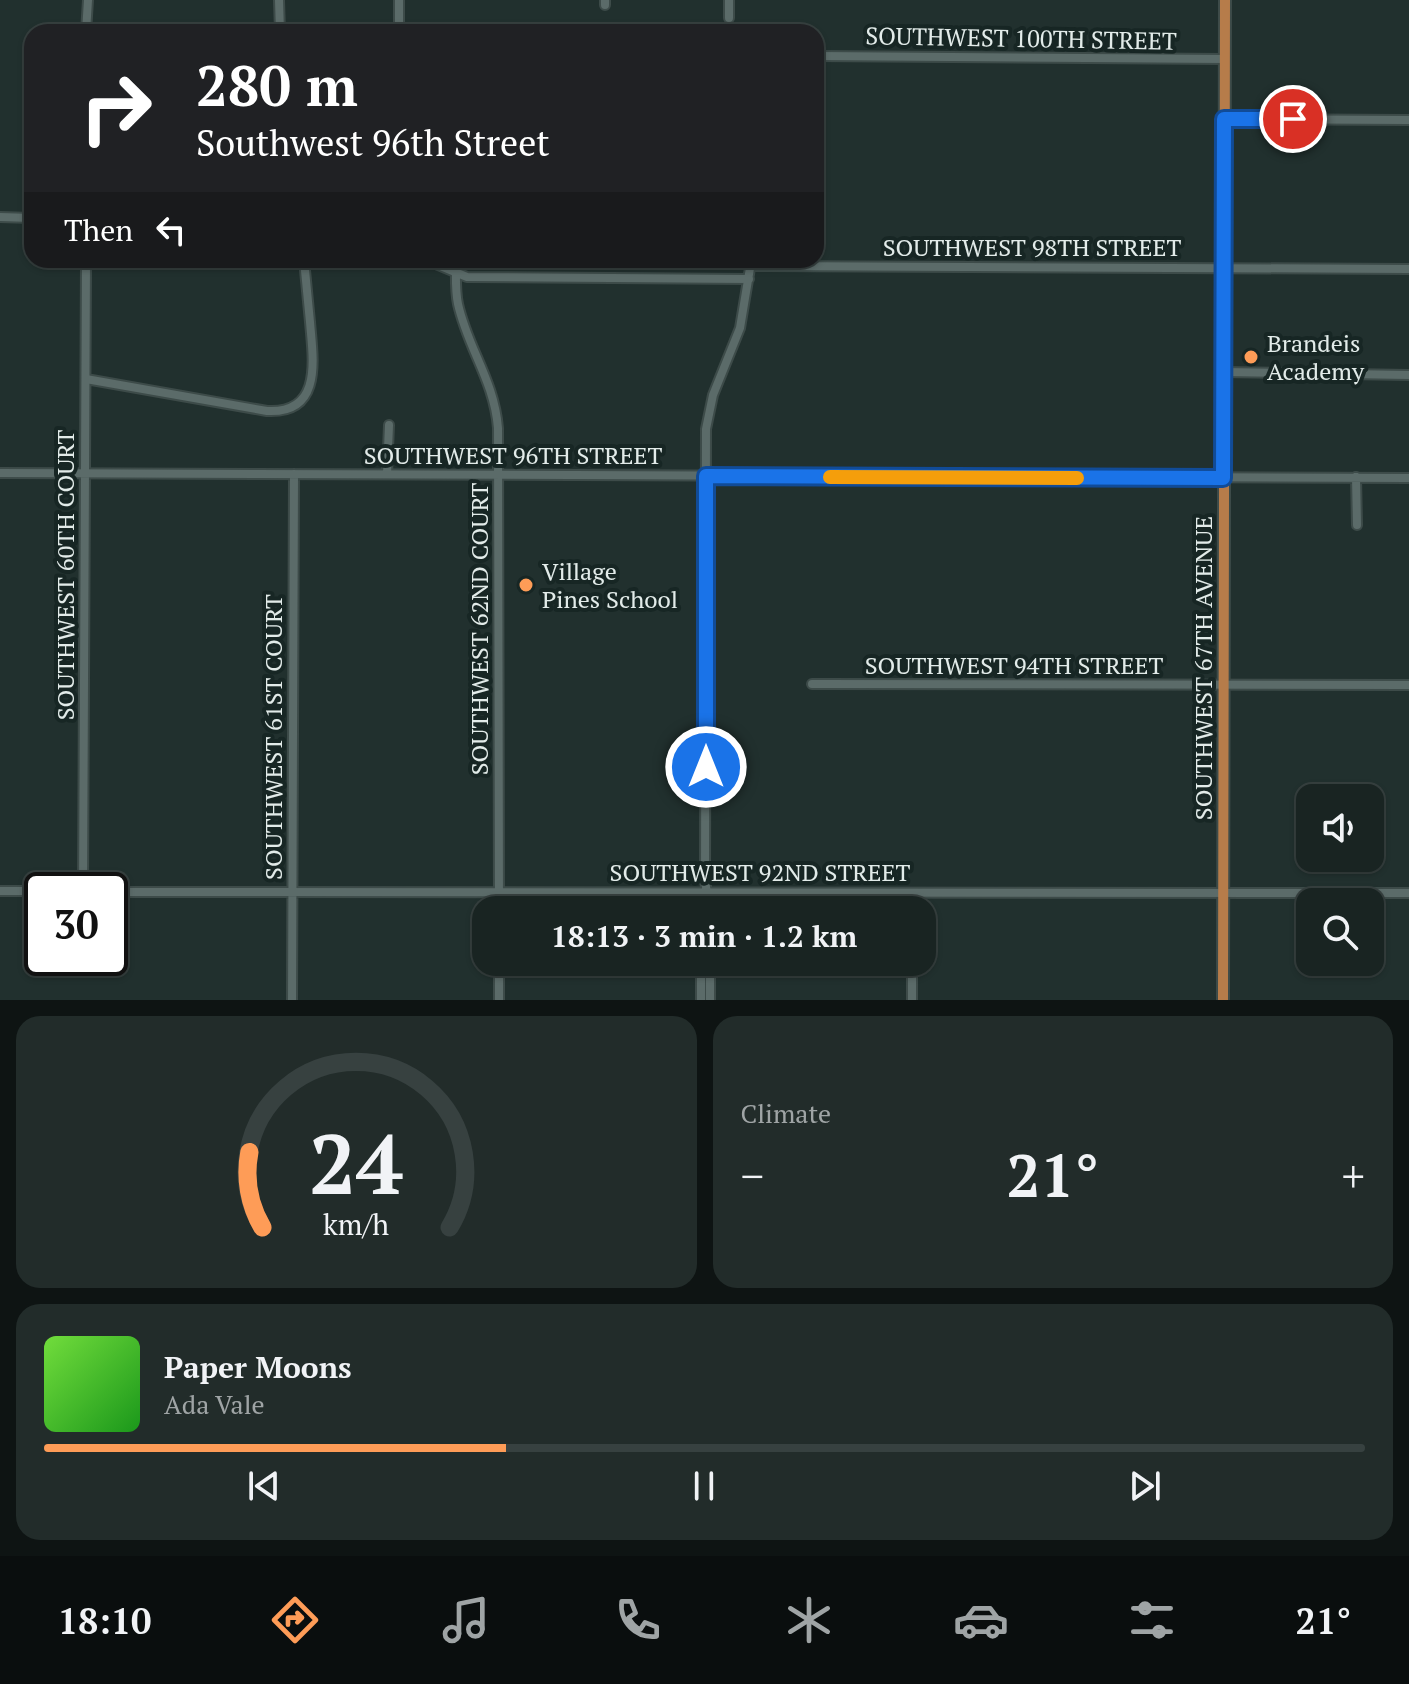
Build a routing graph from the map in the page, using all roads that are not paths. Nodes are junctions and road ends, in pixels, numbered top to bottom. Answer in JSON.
{"nodes":[{"id":1,"x":88,"y":0,"type":"edge"},
{"id":2,"x":279,"y":0,"type":"edge"},
{"id":3,"x":399,"y":0,"type":"edge"},
{"id":4,"x":729,"y":0,"type":"edge"},
{"id":5,"x":1225,"y":0,"type":"edge"},
{"id":6,"x":729,"y":18,"type":"dead end"},
{"id":7,"x":86,"y":24,"type":"edge"},
{"id":8,"x":280,"y":24,"type":"edge"},
{"id":9,"x":399,"y":24,"type":"edge"},
{"id":10,"x":824,"y":56,"type":"edge"},
{"id":11,"x":1225,"y":59,"type":"junction"},
{"id":12,"x":1224,"y":119,"type":"junction"},
{"id":13,"x":1409,"y":120,"type":"edge"},
{"id":14,"x":0,"y":217,"type":"edge"},
{"id":15,"x":24,"y":218,"type":"edge"},
{"id":16,"x":824,"y":264,"type":"edge"},
{"id":17,"x":86,"y":268,"type":"edge"},
{"id":18,"x":305,"y":268,"type":"edge"},
{"id":19,"x":443,"y":268,"type":"edge"},
{"id":20,"x":456,"y":268,"type":"edge"},
{"id":21,"x":750,"y":268,"type":"edge"},
{"id":22,"x":1224,"y":268,"type":"junction"},
{"id":23,"x":1409,"y":269,"type":"edge"},
{"id":24,"x":456,"y":274,"type":"junction"},
{"id":25,"x":749,"y":279,"type":"junction"},
{"id":26,"x":1223,"y":372,"type":"junction"},
{"id":27,"x":1409,"y":375,"type":"edge"},
{"id":28,"x":86,"y":379,"type":"junction"},
{"id":29,"x":389,"y":425,"type":"dead end"},
{"id":30,"x":0,"y":473,"type":"edge"},
{"id":31,"x":85,"y":473,"type":"junction"},
{"id":32,"x":294,"y":474,"type":"junction"},
{"id":33,"x":387,"y":474,"type":"junction"},
{"id":34,"x":499,"y":475,"type":"junction"},
{"id":35,"x":706,"y":476,"type":"junction"},
{"id":36,"x":1356,"y":477,"type":"junction"},
{"id":37,"x":1223,"y":478,"type":"junction"},
{"id":38,"x":1409,"y":478,"type":"edge"},
{"id":39,"x":1357,"y":525,"type":"dead end"},
{"id":40,"x":812,"y":684,"type":"dead end"},
{"id":41,"x":1223,"y":685,"type":"junction"},
{"id":42,"x":1409,"y":685,"type":"edge"},
{"id":43,"x":83,"y":872,"type":"edge"},
{"id":44,"x":0,"y":891,"type":"edge"},
{"id":45,"x":24,"y":891,"type":"edge"},
{"id":46,"x":292,"y":891,"type":"junction"},
{"id":47,"x":499,"y":891,"type":"junction"},
{"id":48,"x":128,"y":892,"type":"edge"},
{"id":49,"x":707,"y":892,"type":"junction"},
{"id":50,"x":912,"y":893,"type":"joint"},
{"id":51,"x":1409,"y":893,"type":"edge"},
{"id":52,"x":1223,"y":894,"type":"junction"},
{"id":53,"x":499,"y":896,"type":"edge"},
{"id":54,"x":706,"y":896,"type":"edge"},
{"id":55,"x":708,"y":896,"type":"edge"},
{"id":56,"x":499,"y":976,"type":"edge"},
{"id":57,"x":912,"y":976,"type":"edge"},
{"id":58,"x":706,"y":978,"type":"joint"},
{"id":59,"x":292,"y":1000,"type":"edge"},
{"id":60,"x":499,"y":1000,"type":"edge"},
{"id":61,"x":701,"y":1000,"type":"edge"},
{"id":62,"x":710,"y":1000,"type":"edge"},
{"id":63,"x":912,"y":1000,"type":"edge"},
{"id":64,"x":1223,"y":1000,"type":"edge"}],
"edges":[{"from":1,"to":7,"type":"street"},
{"from":2,"to":8,"type":"street"},
{"from":3,"to":9,"type":"street"},
{"from":4,"to":6,"type":"street"},
{"from":5,"to":11,"type":"main road","name":"SOUTHWEST 67TH AVENUE"},
{"from":10,"to":11,"type":"street","name":"SOUTHWEST 100TH STREET"},
{"from":11,"to":12,"type":"main road","name":"SOUTHWEST 67TH AVENUE"},
{"from":12,"to":13,"type":"street"},
{"from":12,"to":22,"type":"main road","name":"SOUTHWEST 67TH AVENUE"},
{"from":14,"to":15,"type":"street"},
{"from":16,"to":22,"type":"street","name":"SOUTHWEST 98TH STREET"},
{"from":17,"to":28,"type":"street","name":"SOUTHWEST 60TH COURT"},
{"from":18,"to":28,"type":"street"},
{"from":19,"to":24,"type":"street"},
{"from":20,"to":24,"type":"street","name":"SOUTHWEST 62ND COURT"},
{"from":21,"to":25,"type":"street"},
{"from":22,"to":23,"type":"street","name":"SOUTHWEST 98TH STREET"},
{"from":22,"to":26,"type":"main road","name":"SOUTHWEST 67TH AVENUE"},
{"from":24,"to":25,"type":"street"},
{"from":24,"to":34,"type":"street","name":"SOUTHWEST 62ND COURT"},
{"from":25,"to":35,"type":"street"},
{"from":26,"to":27,"type":"street"},
{"from":26,"to":37,"type":"main road","name":"SOUTHWEST 67TH AVENUE"},
{"from":28,"to":31,"type":"street","name":"SOUTHWEST 60TH COURT"},
{"from":29,"to":33,"type":"street"},
{"from":30,"to":31,"type":"street","name":"SOUTHWEST 96TH STREET"},
{"from":31,"to":32,"type":"street","name":"SOUTHWEST 96TH STREET"},
{"from":31,"to":43,"type":"street","name":"SOUTHWEST 60TH COURT"},
{"from":32,"to":33,"type":"street","name":"SOUTHWEST 96TH STREET"},
{"from":32,"to":46,"type":"street","name":"SOUTHWEST 61ST COURT"},
{"from":33,"to":34,"type":"street","name":"SOUTHWEST 96TH STREET"},
{"from":34,"to":35,"type":"street","name":"SOUTHWEST 96TH STREET"},
{"from":34,"to":47,"type":"street","name":"SOUTHWEST 62ND COURT"},
{"from":35,"to":37,"type":"street","name":"SOUTHWEST 96TH STREET"},
{"from":35,"to":49,"type":"street"},
{"from":36,"to":37,"type":"street","name":"SOUTHWEST 96TH STREET"},
{"from":36,"to":38,"type":"street","name":"SOUTHWEST 96TH STREET"},
{"from":36,"to":39,"type":"street"},
{"from":37,"to":41,"type":"main road","name":"SOUTHWEST 67TH AVENUE"},
{"from":40,"to":41,"type":"street","name":"SOUTHWEST 94TH STREET"},
{"from":41,"to":42,"type":"street","name":"SOUTHWEST 94TH STREET"},
{"from":41,"to":52,"type":"main road","name":"SOUTHWEST 67TH AVENUE"},
{"from":44,"to":45,"type":"street"},
{"from":46,"to":47,"type":"street","name":"SOUTHWEST 92ND STREET"},
{"from":46,"to":48,"type":"street","name":"SOUTHWEST 92ND STREET"},
{"from":46,"to":59,"type":"street","name":"SOUTHWEST 61ST COURT"},
{"from":47,"to":49,"type":"street","name":"SOUTHWEST 92ND STREET"},
{"from":47,"to":53,"type":"street","name":"SOUTHWEST 62ND COURT"},
{"from":49,"to":50,"type":"street","name":"SOUTHWEST 92ND STREET"},
{"from":49,"to":54,"type":"street"},
{"from":49,"to":55,"type":"street"},
{"from":50,"to":52,"type":"street","name":"SOUTHWEST 92ND STREET"},
{"from":51,"to":52,"type":"street","name":"SOUTHWEST 92ND STREET"},
{"from":52,"to":64,"type":"main road","name":"SOUTHWEST 67TH AVENUE"},
{"from":56,"to":60,"type":"street"},
{"from":57,"to":63,"type":"street"},
{"from":58,"to":61,"type":"street"},
{"from":58,"to":62,"type":"street"}]}
